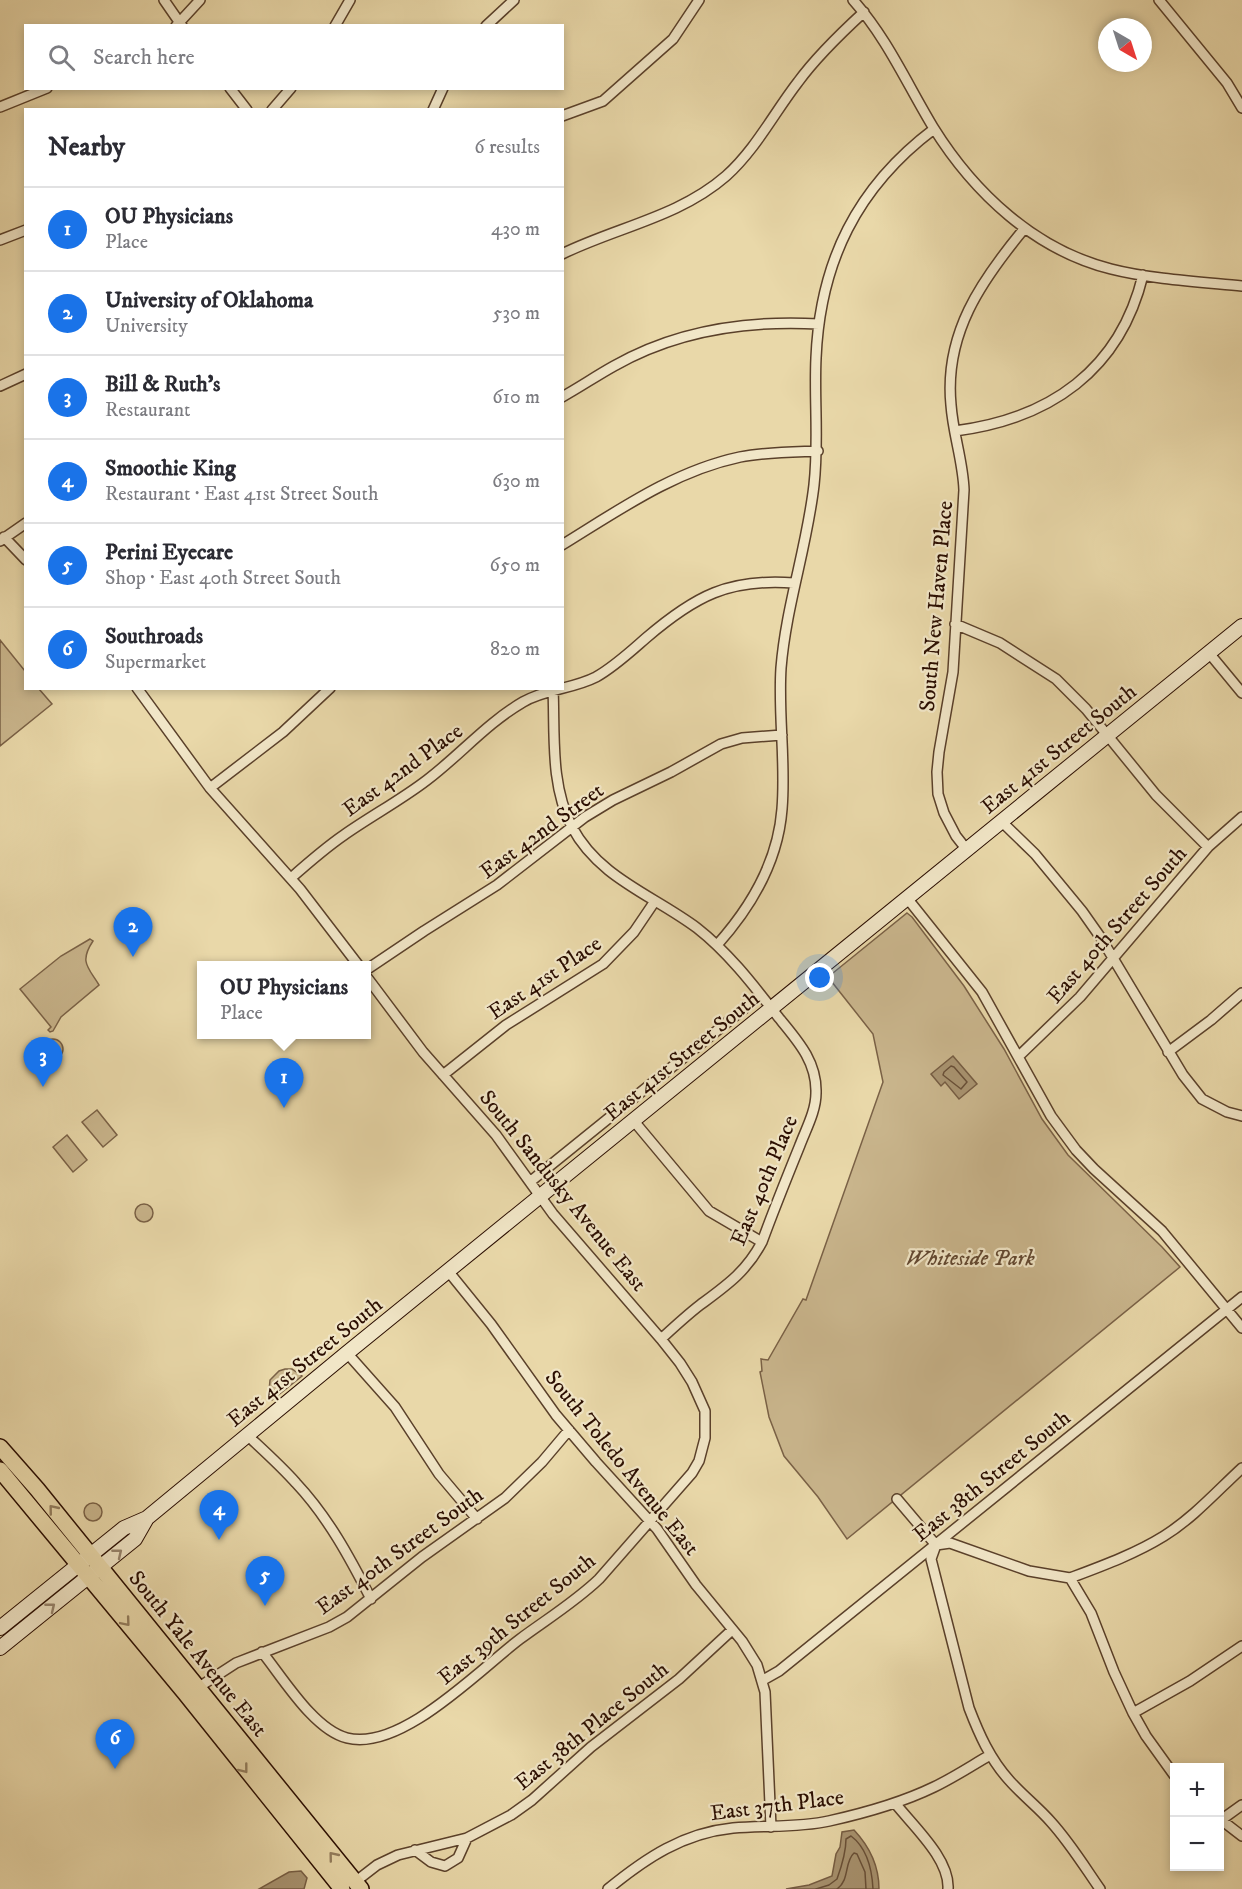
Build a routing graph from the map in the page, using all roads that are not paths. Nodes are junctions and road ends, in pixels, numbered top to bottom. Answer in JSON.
{"nodes":[{"id":1,"x":164,"y":0,"type":"edge"},
{"id":2,"x":200,"y":0,"type":"edge"},
{"id":3,"x":350,"y":0,"type":"edge"},
{"id":4,"x":514,"y":0,"type":"edge"},
{"id":5,"x":699,"y":0,"type":"edge"},
{"id":6,"x":853,"y":0,"type":"edge"},
{"id":7,"x":1159,"y":0,"type":"edge"},
{"id":8,"x":864,"y":12,"type":"junction"},
{"id":9,"x":179,"y":24,"type":"edge"},
{"id":10,"x":336,"y":24,"type":"edge"},
{"id":11,"x":488,"y":24,"type":"edge"},
{"id":12,"x":42,"y":90,"type":"edge"},
{"id":13,"x":232,"y":90,"type":"edge"},
{"id":14,"x":289,"y":90,"type":"edge"},
{"id":15,"x":442,"y":90,"type":"edge"},
{"id":16,"x":0,"y":107,"type":"edge"},
{"id":17,"x":245,"y":108,"type":"edge"},
{"id":18,"x":274,"y":108,"type":"edge"},
{"id":19,"x":435,"y":108,"type":"edge"},
{"id":20,"x":1242,"y":108,"type":"edge"},
{"id":21,"x":564,"y":115,"type":"edge"},
{"id":22,"x":934,"y":129,"type":"junction"},
{"id":23,"x":1024,"y":229,"type":"junction"},
{"id":24,"x":24,"y":231,"type":"edge"},
{"id":25,"x":0,"y":240,"type":"edge"},
{"id":26,"x":564,"y":253,"type":"edge"},
{"id":27,"x":1143,"y":275,"type":"junction"},
{"id":28,"x":1242,"y":286,"type":"edge"},
{"id":29,"x":819,"y":324,"type":"junction"},
{"id":30,"x":24,"y":375,"type":"edge"},
{"id":31,"x":0,"y":386,"type":"edge"},
{"id":32,"x":564,"y":396,"type":"edge"},
{"id":33,"x":955,"y":431,"type":"junction"},
{"id":34,"x":818,"y":450,"type":"junction"},
{"id":35,"x":24,"y":525,"type":"edge"},
{"id":36,"x":2,"y":539,"type":"edge"},
{"id":37,"x":564,"y":544,"type":"edge"},
{"id":38,"x":24,"y":558,"type":"edge"},
{"id":39,"x":794,"y":583,"type":"junction"},
{"id":40,"x":955,"y":624,"type":"junction"},
{"id":41,"x":1242,"y":626,"type":"edge"},
{"id":42,"x":1209,"y":653,"type":"junction"},
{"id":43,"x":564,"y":687,"type":"edge"},
{"id":44,"x":138,"y":690,"type":"edge"},
{"id":45,"x":328,"y":690,"type":"edge"},
{"id":46,"x":553,"y":690,"type":"edge"},
{"id":47,"x":1242,"y":693,"type":"edge"},
{"id":48,"x":1108,"y":734,"type":"junction"},
{"id":49,"x":782,"y":735,"type":"junction"},
{"id":50,"x":210,"y":788,"type":"junction"},
{"id":51,"x":1242,"y":818,"type":"edge"},
{"id":52,"x":1001,"y":821,"type":"junction"},
{"id":53,"x":572,"y":827,"type":"junction"},
{"id":54,"x":1208,"y":847,"type":"junction"},
{"id":55,"x":966,"y":849,"type":"junction"},
{"id":56,"x":291,"y":878,"type":"junction"},
{"id":57,"x":907,"y":898,"type":"junction"},
{"id":58,"x":655,"y":901,"type":"junction"},
{"id":59,"x":717,"y":945,"type":"junction"},
{"id":60,"x":1112,"y":958,"type":"junction"},
{"id":61,"x":355,"y":961,"type":"edge"},
{"id":62,"x":371,"y":967,"type":"edge"},
{"id":63,"x":371,"y":983,"type":"edge"},
{"id":64,"x":1242,"y":993,"type":"edge"},
{"id":65,"x":761,"y":995,"type":"junction"},
{"id":66,"x":772,"y":1009,"type":"junction"},
{"id":67,"x":1168,"y":1052,"type":"junction"},
{"id":68,"x":1019,"y":1056,"type":"junction"},
{"id":69,"x":443,"y":1075,"type":"junction"},
{"id":70,"x":1242,"y":1116,"type":"edge"},
{"id":71,"x":633,"y":1120,"type":"junction"},
{"id":72,"x":531,"y":1181,"type":"junction"},
{"id":73,"x":541,"y":1196,"type":"junction"},
{"id":74,"x":762,"y":1242,"type":"junction"},
{"id":75,"x":448,"y":1271,"type":"junction"},
{"id":76,"x":1242,"y":1297,"type":"edge"},
{"id":77,"x":1227,"y":1309,"type":"junction"},
{"id":78,"x":1242,"y":1328,"type":"edge"},
{"id":79,"x":661,"y":1339,"type":"junction"},
{"id":80,"x":347,"y":1353,"type":"junction"},
{"id":81,"x":569,"y":1430,"type":"junction"},
{"id":82,"x":247,"y":1435,"type":"junction"},
{"id":83,"x":0,"y":1447,"type":"edge"},
{"id":84,"x":1242,"y":1468,"type":"edge"},
{"id":85,"x":0,"y":1470,"type":"edge"},
{"id":86,"x":692,"y":1473,"type":"joint"},
{"id":87,"x":897,"y":1499,"type":"dead end"},
{"id":88,"x":147,"y":1518,"type":"junction"},
{"id":89,"x":477,"y":1519,"type":"junction"},
{"id":90,"x":650,"y":1521,"type":"junction"},
{"id":91,"x":936,"y":1545,"type":"junction"},
{"id":92,"x":84,"y":1559,"type":"junction"},
{"id":93,"x":95,"y":1572,"type":"junction"},
{"id":94,"x":1070,"y":1578,"type":"junction"},
{"id":95,"x":371,"y":1599,"type":"junction"},
{"id":96,"x":0,"y":1628,"type":"edge"},
{"id":97,"x":732,"y":1630,"type":"junction"},
{"id":98,"x":1242,"y":1646,"type":"edge"},
{"id":99,"x":0,"y":1648,"type":"edge"},
{"id":100,"x":262,"y":1652,"type":"junction"},
{"id":101,"x":763,"y":1680,"type":"junction"},
{"id":102,"x":199,"y":1688,"type":"junction"},
{"id":103,"x":1133,"y":1713,"type":"junction"},
{"id":104,"x":990,"y":1755,"type":"junction"},
{"id":105,"x":1170,"y":1769,"type":"edge"},
{"id":106,"x":896,"y":1803,"type":"junction"},
{"id":107,"x":1242,"y":1805,"type":"edge"},
{"id":108,"x":1223,"y":1817,"type":"edge"},
{"id":109,"x":1224,"y":1822,"type":"edge"},
{"id":110,"x":771,"y":1827,"type":"junction"},
{"id":111,"x":1242,"y":1836,"type":"edge"},
{"id":112,"x":467,"y":1838,"type":"junction"},
{"id":113,"x":415,"y":1850,"type":"junction"},
{"id":114,"x":353,"y":1887,"type":"edge"},
{"id":115,"x":608,"y":1889,"type":"edge"},
{"id":116,"x":948,"y":1889,"type":"edge"},
{"id":117,"x":1100,"y":1889,"type":"edge"}],
"edges":[{"from":1,"to":9,"type":"street"},
{"from":2,"to":9,"type":"street"},
{"from":3,"to":10,"type":"street"},
{"from":4,"to":11,"type":"street"},
{"from":5,"to":21,"type":"street"},
{"from":6,"to":8,"type":"street"},
{"from":7,"to":20,"type":"street"},
{"from":8,"to":22,"type":"street"},
{"from":8,"to":26,"type":"street"},
{"from":12,"to":16,"type":"street"},
{"from":13,"to":17,"type":"street"},
{"from":14,"to":18,"type":"street"},
{"from":15,"to":19,"type":"street"},
{"from":22,"to":23,"type":"street"},
{"from":22,"to":29,"type":"street"},
{"from":23,"to":27,"type":"street"},
{"from":23,"to":33,"type":"street","name":"South New Haven Place"},
{"from":24,"to":25,"type":"street"},
{"from":27,"to":28,"type":"street"},
{"from":27,"to":33,"type":"street"},
{"from":29,"to":32,"type":"street"},
{"from":29,"to":34,"type":"street"},
{"from":30,"to":31,"type":"street"},
{"from":33,"to":40,"type":"street","name":"South New Haven Place"},
{"from":34,"to":37,"type":"street"},
{"from":34,"to":39,"type":"street"},
{"from":35,"to":36,"type":"street"},
{"from":36,"to":38,"type":"street"},
{"from":39,"to":43,"type":"street","name":"East 42nd Place"},
{"from":39,"to":49,"type":"street"},
{"from":40,"to":48,"type":"street"},
{"from":40,"to":55,"type":"street","name":"South New Haven Place"},
{"from":41,"to":42,"type":"main road","name":"East 41st Street South"},
{"from":42,"to":47,"type":"street"},
{"from":42,"to":48,"type":"main road","name":"East 41st Street South"},
{"from":44,"to":50,"type":"street"},
{"from":45,"to":50,"type":"street"},
{"from":46,"to":53,"type":"street","name":"East 40th Place"},
{"from":46,"to":56,"type":"street","name":"East 42nd Place"},
{"from":48,"to":52,"type":"main road","name":"East 41st Street South"},
{"from":48,"to":54,"type":"street"},
{"from":49,"to":53,"type":"street","name":"East 42nd Street"},
{"from":49,"to":59,"type":"street"},
{"from":50,"to":56,"type":"street"},
{"from":51,"to":54,"type":"street","name":"East 40th Street South"},
{"from":52,"to":55,"type":"main road","name":"East 41st Street South"},
{"from":52,"to":60,"type":"street"},
{"from":53,"to":58,"type":"street","name":"East 40th Place"},
{"from":53,"to":62,"type":"street","name":"East 42nd Street"},
{"from":54,"to":60,"type":"street","name":"East 40th Street South"},
{"from":55,"to":57,"type":"main road","name":"East 41st Street South"},
{"from":56,"to":61,"type":"street"},
{"from":57,"to":66,"type":"main road","name":"East 41st Street South"},
{"from":57,"to":68,"type":"street"},
{"from":58,"to":59,"type":"street","name":"East 40th Place"},
{"from":58,"to":69,"type":"street","name":"East 41st Place"},
{"from":59,"to":65,"type":"street","name":"East 40th Place"},
{"from":60,"to":67,"type":"street"},
{"from":60,"to":68,"type":"street","name":"East 40th Street South"},
{"from":63,"to":69,"type":"street","name":"South Sandusky Avenue East"},
{"from":64,"to":67,"type":"street"},
{"from":65,"to":66,"type":"street","name":"East 40th Place"},
{"from":65,"to":72,"type":"street","name":"East 41st Street South"},
{"from":66,"to":71,"type":"main road","name":"East 41st Street South"},
{"from":66,"to":74,"type":"street","name":"East 40th Place"},
{"from":67,"to":70,"type":"street"},
{"from":68,"to":77,"type":"street"},
{"from":69,"to":72,"type":"street","name":"South Sandusky Avenue East"},
{"from":71,"to":73,"type":"main road","name":"East 41st Street South"},
{"from":71,"to":74,"type":"street"},
{"from":72,"to":73,"type":"street","name":"South Sandusky Avenue East"},
{"from":73,"to":75,"type":"main road","name":"East 41st Street South"},
{"from":73,"to":79,"type":"street","name":"South Sandusky Avenue East"},
{"from":74,"to":79,"type":"street","name":"East 40th Place"},
{"from":75,"to":80,"type":"main road","name":"East 41st Street South"},
{"from":75,"to":81,"type":"street","name":"South Toledo Avenue East"},
{"from":76,"to":77,"type":"street","name":"East 38th Street South"},
{"from":77,"to":78,"type":"street"},
{"from":77,"to":91,"type":"street","name":"East 38th Street South"},
{"from":79,"to":86,"type":"street","name":"South Sandusky Avenue East"},
{"from":80,"to":82,"type":"main road","name":"East 41st Street South"},
{"from":80,"to":89,"type":"street"},
{"from":81,"to":89,"type":"street","name":"East 40th Street South"},
{"from":81,"to":90,"type":"street","name":"South Toledo Avenue East"},
{"from":82,"to":88,"type":"main road","name":"East 41st Street South"},
{"from":82,"to":95,"type":"street"},
{"from":92,"to":83,"type":"main road","name":"South Yale Avenue East","one_way":true},
{"from":84,"to":94,"type":"street"},
{"from":85,"to":92,"type":"main road","name":"South Yale Avenue East"},
{"from":86,"to":90,"type":"street","name":"East 39th Street South"},
{"from":87,"to":91,"type":"street"},
{"from":88,"to":92,"type":"main road","name":"East 41st Street South"},
{"from":93,"to":88,"type":"main road","name":"East 41st Street South","one_way":true},
{"from":89,"to":95,"type":"street","name":"East 40th Street South"},
{"from":90,"to":97,"type":"street","name":"South Toledo Avenue East"},
{"from":90,"to":100,"type":"street","name":"East 39th Street South"},
{"from":91,"to":94,"type":"street"},
{"from":91,"to":101,"type":"street","name":"East 38th Street South"},
{"from":91,"to":104,"type":"street"},
{"from":92,"to":93,"type":"main road","name":"South Yale Avenue East"},
{"from":92,"to":96,"type":"main road","name":"East 41st Street South"},
{"from":99,"to":93,"type":"main road","name":"East 41st Street South","one_way":true},
{"from":93,"to":102,"type":"main road","name":"South Yale Avenue East"},
{"from":93,"to":114,"type":"main road","name":"South Yale Avenue East","one_way":true},
{"from":94,"to":103,"type":"street"},
{"from":95,"to":100,"type":"street","name":"East 40th Street South"},
{"from":97,"to":101,"type":"street","name":"South Toledo Avenue East"},
{"from":97,"to":112,"type":"street","name":"East 38th Place South"},
{"from":98,"to":103,"type":"street"},
{"from":100,"to":102,"type":"street","name":"East 40th Street South"},
{"from":101,"to":110,"type":"street"},
{"from":114,"to":102,"type":"main road","name":"South Yale Avenue East","one_way":true},
{"from":103,"to":105,"type":"street"},
{"from":104,"to":106,"type":"street","name":"East 37th Place"},
{"from":104,"to":117,"type":"street"},
{"from":106,"to":110,"type":"street","name":"East 37th Place"},
{"from":106,"to":116,"type":"street"},
{"from":107,"to":108,"type":"street"},
{"from":109,"to":111,"type":"street"},
{"from":110,"to":115,"type":"street","name":"East 37th Place"},
{"from":112,"to":113,"type":"street","name":"East 38th Place South"},
{"from":112,"to":113,"type":"street"},
{"from":113,"to":114,"type":"street","name":"East 38th Place South"}]}
